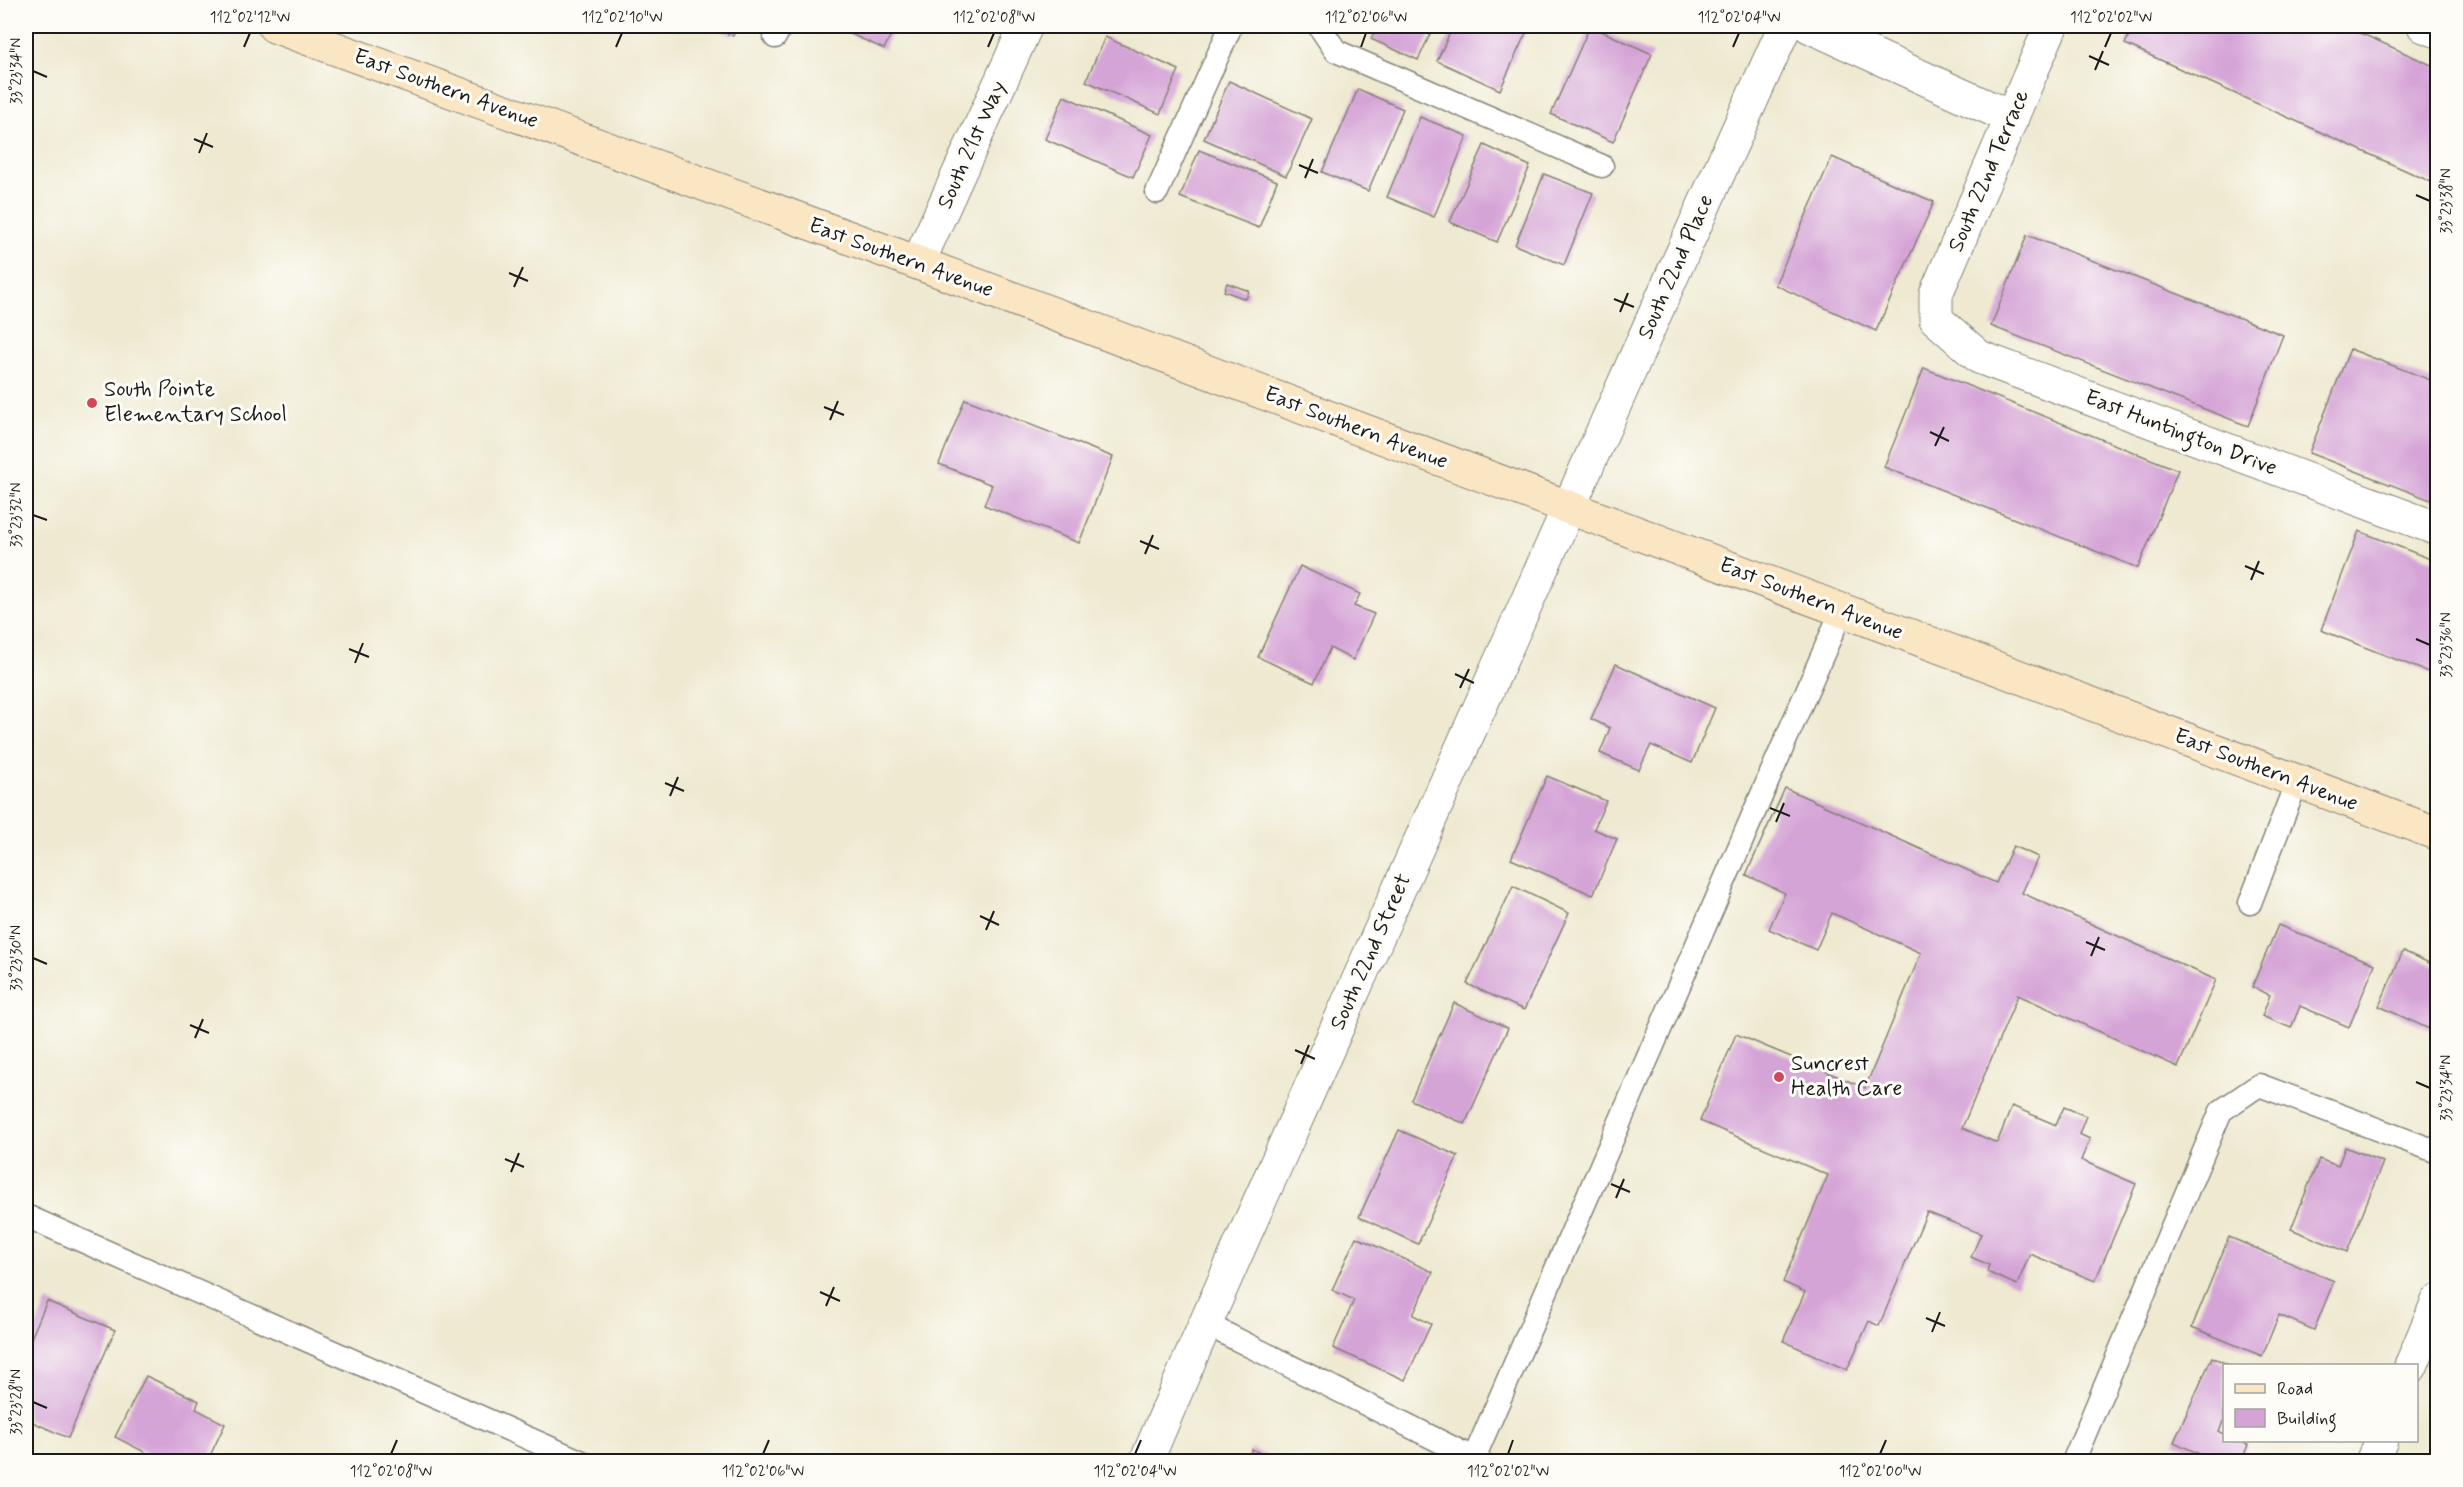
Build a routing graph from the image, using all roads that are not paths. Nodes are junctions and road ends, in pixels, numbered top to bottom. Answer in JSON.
{"nodes":[{"id":1,"x":274,"y":26,"type":"edge"},
{"id":2,"x":1026,"y":26,"type":"edge"},
{"id":3,"x":1231,"y":26,"type":"edge"},
{"id":4,"x":1319,"y":26,"type":"edge"},
{"id":5,"x":1785,"y":26,"type":"edge"},
{"id":6,"x":1809,"y":26,"type":"edge"},
{"id":7,"x":2051,"y":26,"type":"edge"},
{"id":8,"x":2424,"y":26,"type":"edge"},
{"id":9,"x":2438,"y":31,"type":"edge"},
{"id":10,"x":2012,"y":118,"type":"junction"},
{"id":11,"x":1602,"y":166,"type":"dead end"},
{"id":12,"x":1157,"y":192,"type":"dead end"},
{"id":13,"x":918,"y":263,"type":"junction"},
{"id":14,"x":1935,"y":319,"type":"joint"},
{"id":15,"x":1566,"y":507,"type":"junction"},
{"id":16,"x":2438,"y":529,"type":"edge"},
{"id":17,"x":1842,"y":610,"type":"junction"},
{"id":18,"x":2297,"y":781,"type":"junction"},
{"id":19,"x":2438,"y":834,"type":"edge"},
{"id":20,"x":2250,"y":903,"type":"dead end"},
{"id":21,"x":2438,"y":1152,"type":"edge"},
{"id":22,"x":26,"y":1216,"type":"edge"},
{"id":23,"x":2438,"y":1301,"type":"edge"},
{"id":24,"x":1204,"y":1323,"type":"junction"},
{"id":25,"x":2411,"y":1364,"type":"edge"},
{"id":26,"x":2380,"y":1442,"type":"edge"},
{"id":27,"x":1478,"y":1460,"type":"edge"},
{"id":28,"x":582,"y":1461,"type":"edge"},
{"id":29,"x":1146,"y":1461,"type":"edge"},
{"id":30,"x":2073,"y":1461,"type":"edge"},
{"id":31,"x":2372,"y":1461,"type":"edge"}],
"edges":[{"from":1,"to":13,"type":"main road","name":"East Southern Avenue"},
{"from":2,"to":13,"type":"street","name":"South 21st Way"},
{"from":3,"to":12,"type":"lane"},
{"from":4,"to":11,"type":"lane"},
{"from":5,"to":15,"type":"street","name":"South 22nd Place"},
{"from":6,"to":10,"type":"street"},
{"from":7,"to":10,"type":"street","name":"South 22nd Terrace"},
{"from":8,"to":9,"type":"street"},
{"from":10,"to":14,"type":"street","name":"South 22nd Terrace"},
{"from":13,"to":15,"type":"main road","name":"East Southern Avenue"},
{"from":14,"to":16,"type":"street","name":"East Huntington Drive"},
{"from":15,"to":17,"type":"main road","name":"East Southern Avenue"},
{"from":15,"to":24,"type":"street","name":"South 22nd Street"},
{"from":17,"to":18,"type":"main road","name":"East Southern Avenue"},
{"from":17,"to":27,"type":"lane"},
{"from":18,"to":19,"type":"main road","name":"East Southern Avenue"},
{"from":18,"to":20,"type":"lane"},
{"from":21,"to":30,"type":"lane"},
{"from":22,"to":28,"type":"lane"},
{"from":23,"to":25,"type":"street"},
{"from":24,"to":27,"type":"lane"},
{"from":24,"to":29,"type":"street","name":"South 22nd Street"},
{"from":26,"to":31,"type":"street"}]}
